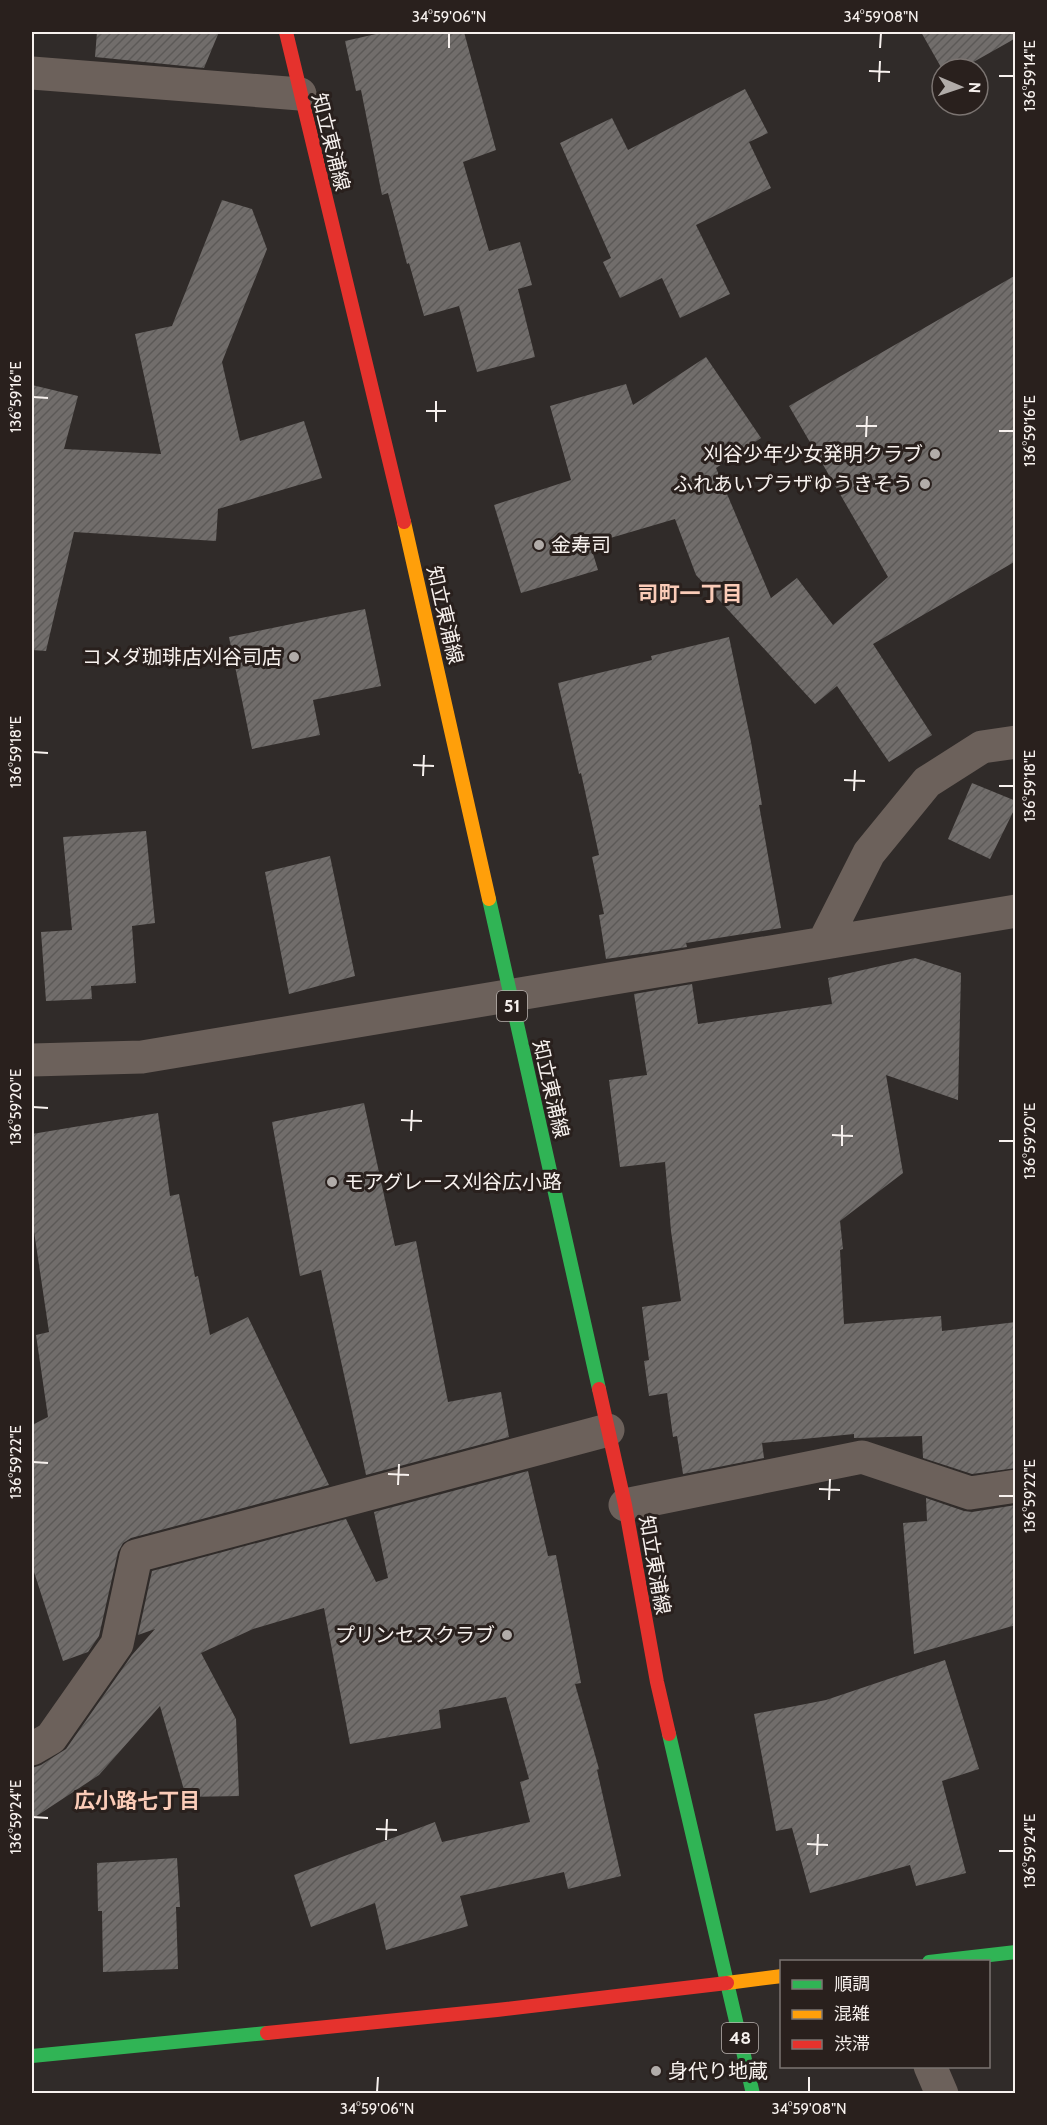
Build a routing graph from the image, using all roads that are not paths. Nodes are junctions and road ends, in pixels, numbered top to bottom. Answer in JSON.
{"nodes":[{"id":1,"x":286,"y":32,"type":"edge"},
{"id":2,"x":32,"y":73,"type":"edge"},
{"id":3,"x":300,"y":94,"type":"junction"},
{"id":4,"x":1016,"y":742,"type":"edge"},
{"id":5,"x":1016,"y":911,"type":"edge"},
{"id":6,"x":824,"y":942,"type":"junction"},
{"id":7,"x":510,"y":996,"type":"junction"},
{"id":8,"x":32,"y":1060,"type":"edge"},
{"id":9,"x":608,"y":1430,"type":"junction"},
{"id":10,"x":1016,"y":1486,"type":"edge"},
{"id":11,"x":624,"y":1505,"type":"junction"},
{"id":12,"x":32,"y":1749,"type":"edge"},
{"id":13,"x":1016,"y":1952,"type":"edge"},
{"id":14,"x":946,"y":1960,"type":"edge"},
{"id":15,"x":780,"y":1976,"type":"edge"},
{"id":16,"x":727,"y":1983,"type":"junction"},
{"id":17,"x":32,"y":2056,"type":"edge"},
{"id":18,"x":930,"y":2068,"type":"edge"},
{"id":19,"x":753,"y":2094,"type":"edge"},
{"id":20,"x":942,"y":2094,"type":"edge"}],
"edges":[{"from":1,"to":3,"type":"main road","name":"知立東浦線","number":"51"},
{"from":2,"to":3,"type":"street"},
{"from":3,"to":7,"type":"main road","name":"知立東浦線","number":"51"},
{"from":4,"to":6,"type":"street"},
{"from":5,"to":6,"type":"street"},
{"from":6,"to":7,"type":"street"},
{"from":7,"to":8,"type":"street"},
{"from":7,"to":9,"type":"main road","name":"知立東浦線","number":"51"},
{"from":9,"to":11,"type":"main road","name":"知立東浦線","number":"51"},
{"from":9,"to":12,"type":"street"},
{"from":10,"to":11,"type":"street"},
{"from":11,"to":16,"type":"main road","name":"知立東浦線","number":"51"},
{"from":13,"to":14,"type":"main road"},
{"from":15,"to":16,"type":"main road"},
{"from":16,"to":17,"type":"main road"},
{"from":16,"to":19,"type":"main road","number":"48"},
{"from":18,"to":20,"type":"street"}]}
